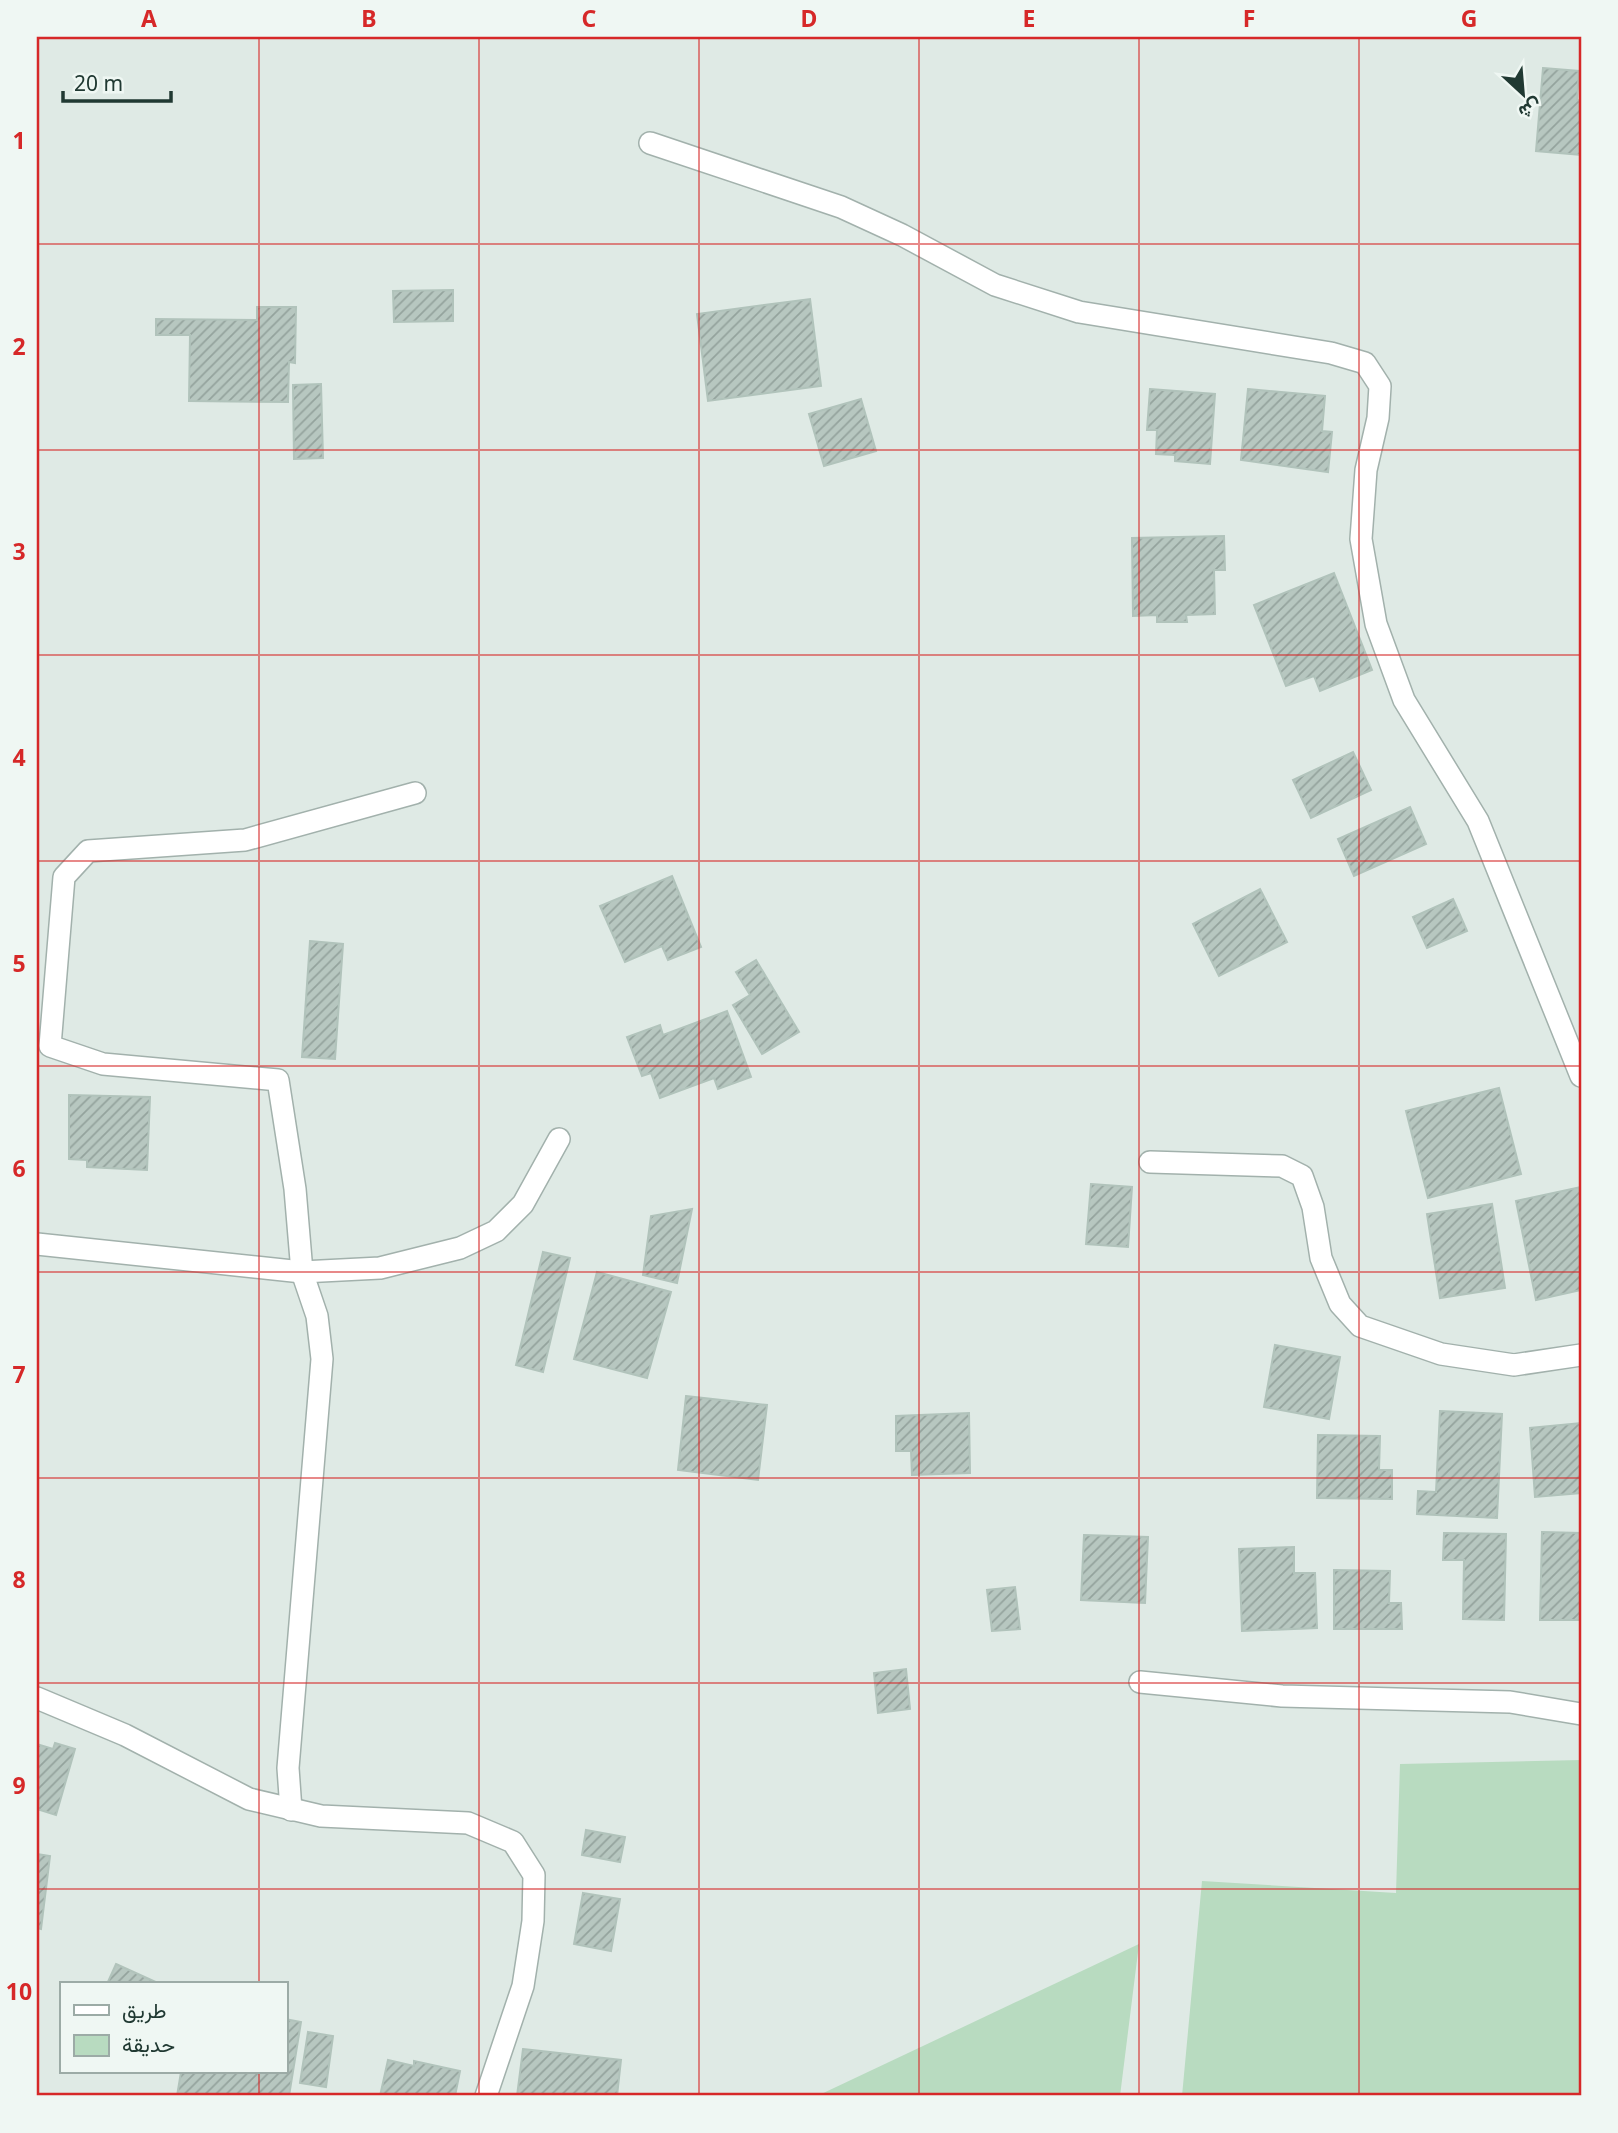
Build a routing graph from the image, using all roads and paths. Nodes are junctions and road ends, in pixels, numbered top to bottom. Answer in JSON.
{"nodes":[{"id":1,"x":650,"y":142,"type":"dead end"},
{"id":2,"x":415,"y":793,"type":"dead end"},
{"id":3,"x":1581,"y":1076,"type":"edge"},
{"id":4,"x":559,"y":1139,"type":"dead end"},
{"id":5,"x":1150,"y":1162,"type":"dead end"},
{"id":6,"x":37,"y":1244,"type":"edge"},
{"id":7,"x":302,"y":1272,"type":"junction"},
{"id":8,"x":1581,"y":1355,"type":"edge"},
{"id":9,"x":1140,"y":1682,"type":"dead end"},
{"id":10,"x":37,"y":1698,"type":"edge"},
{"id":11,"x":1581,"y":1714,"type":"edge"},
{"id":12,"x":291,"y":1810,"type":"junction"},
{"id":13,"x":486,"y":2096,"type":"edge"}],
"edges":[{"from":1,"to":3,"type":"street"},
{"from":2,"to":7,"type":"street"},
{"from":4,"to":7,"type":"street"},
{"from":5,"to":8,"type":"street"},
{"from":6,"to":7,"type":"street"},
{"from":7,"to":12,"type":"street"},
{"from":9,"to":11,"type":"street"},
{"from":10,"to":12,"type":"street"},
{"from":12,"to":13,"type":"street"}]}
